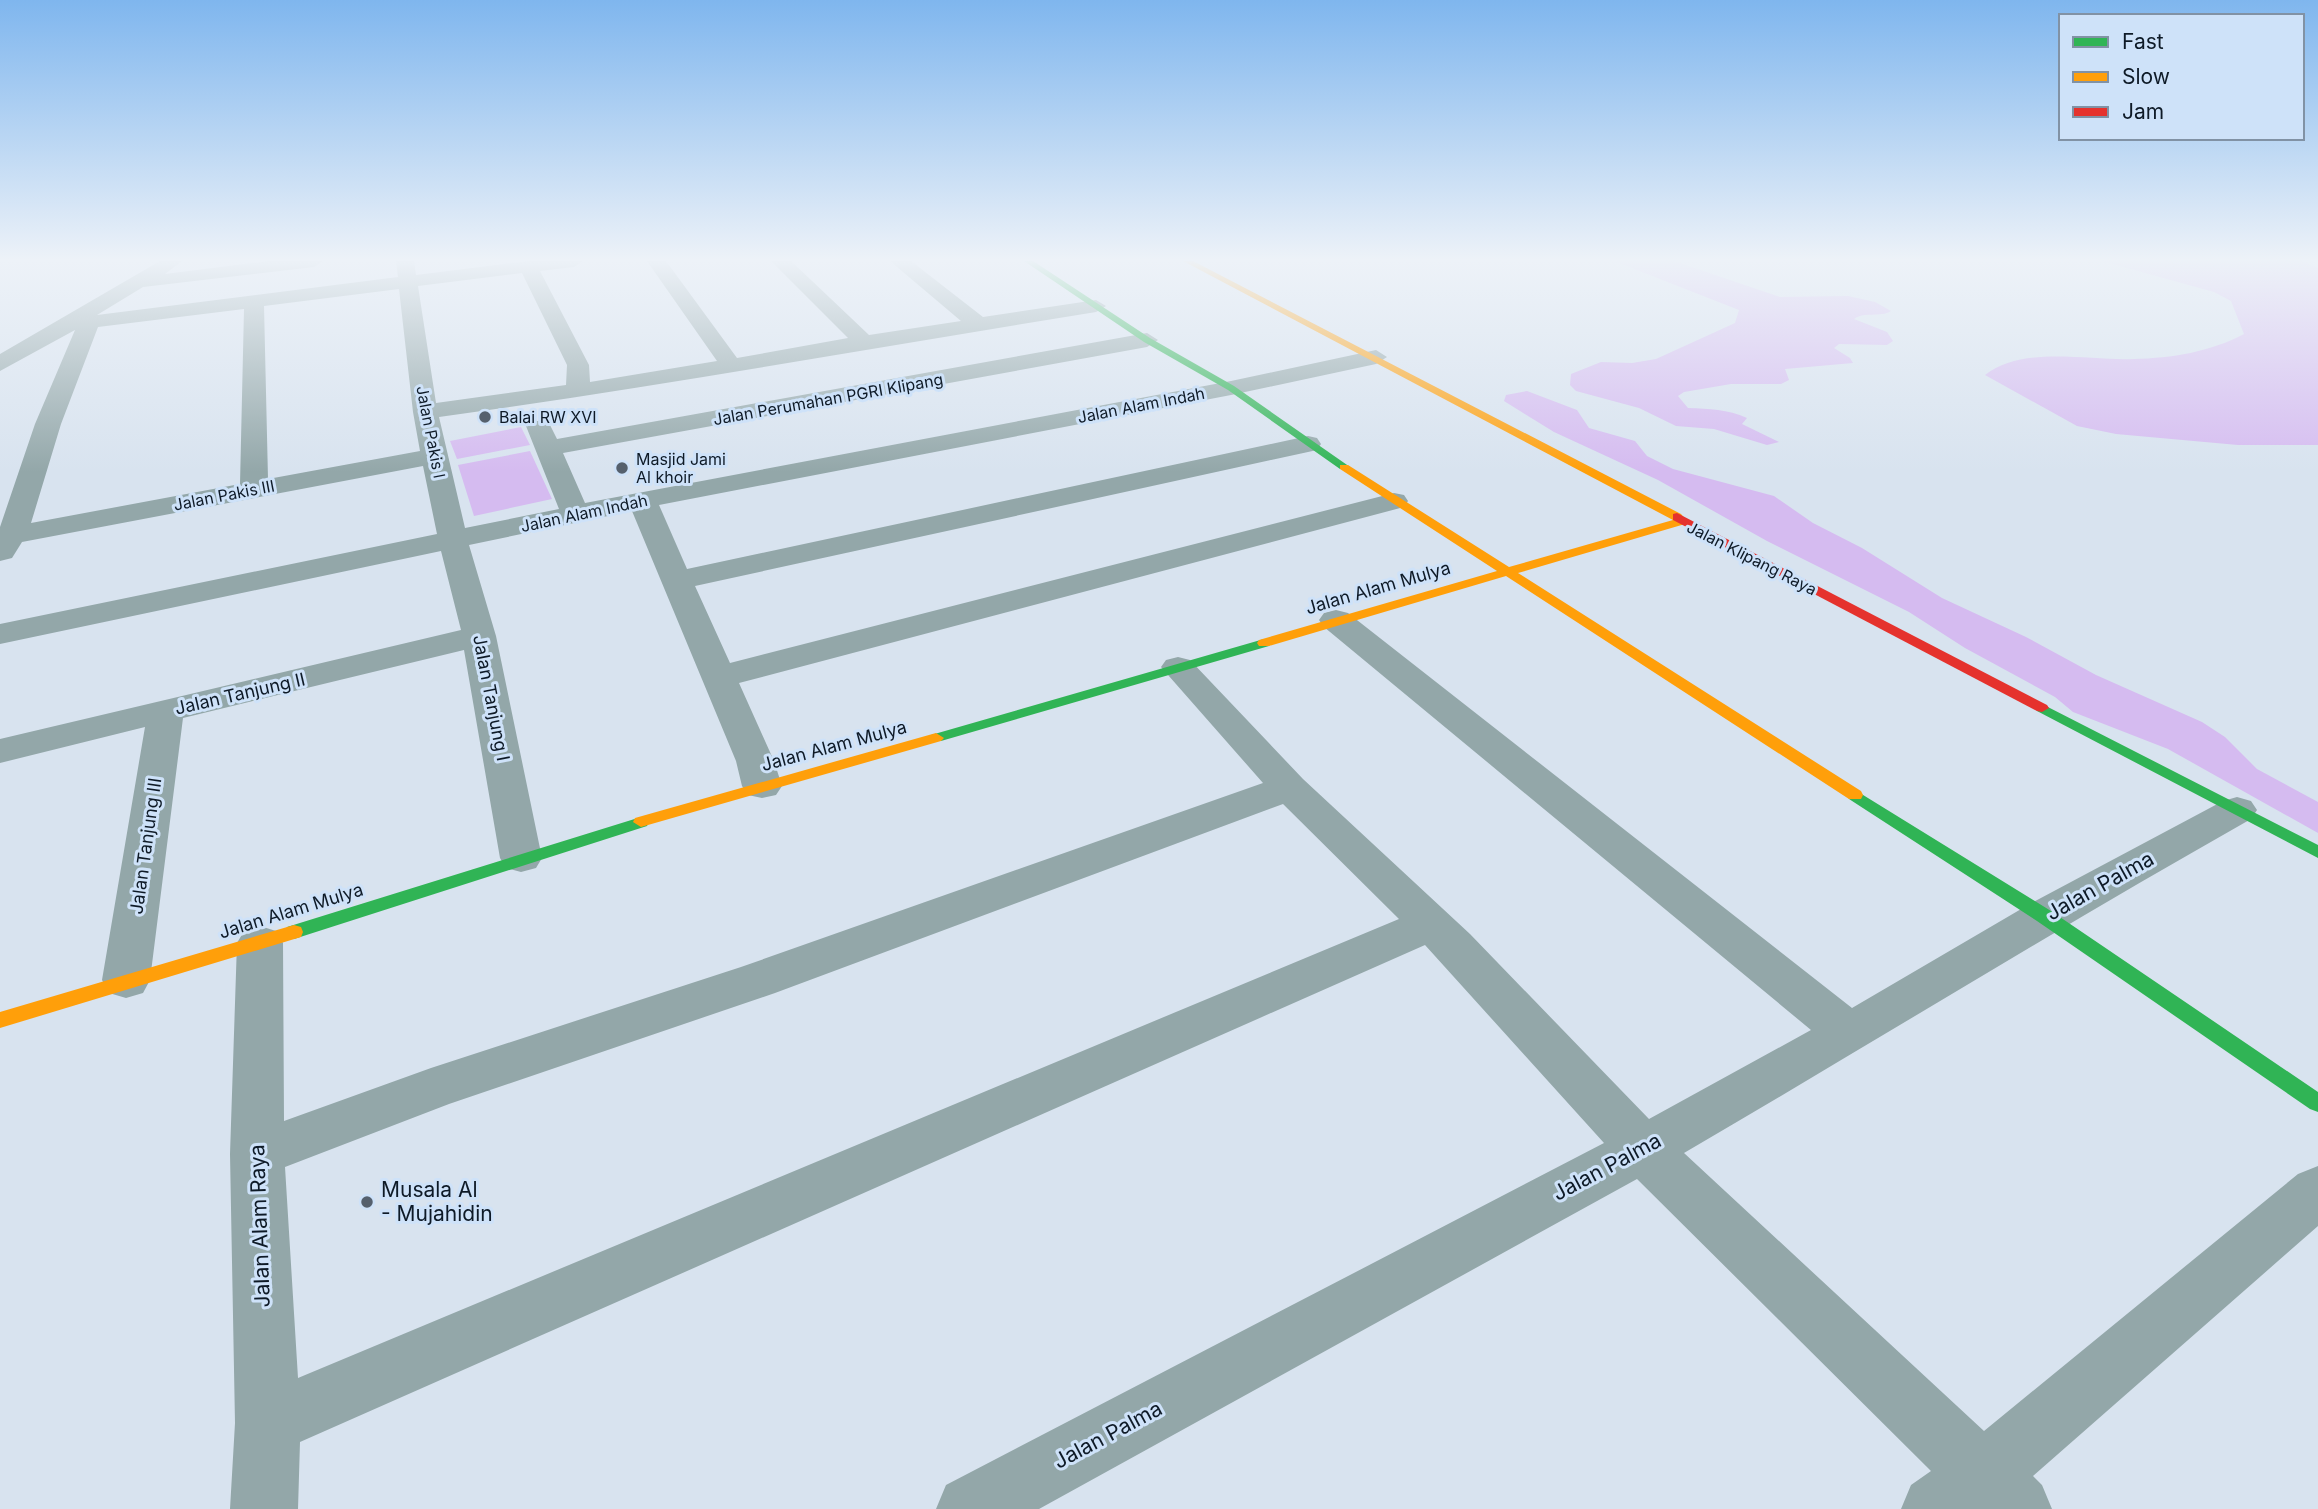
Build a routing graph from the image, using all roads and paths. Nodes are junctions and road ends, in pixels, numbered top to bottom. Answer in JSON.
{"nodes":[{"id":1,"x":62,"y":331,"type":"edge"},
{"id":2,"x":76,"y":331,"type":"edge"},
{"id":3,"x":254,"y":331,"type":"edge"},
{"id":4,"x":414,"y":331,"type":"edge"},
{"id":5,"x":561,"y":331,"type":"edge"},
{"id":6,"x":707,"y":331,"type":"edge"},
{"id":7,"x":853,"y":331,"type":"edge"},
{"id":8,"x":927,"y":331,"type":"edge"},
{"id":9,"x":1134,"y":331,"type":"edge"},
{"id":10,"x":1324,"y":331,"type":"edge"},
{"id":11,"x":1147,"y":340,"type":"junction"},
{"id":12,"x":864,"y":342,"type":"junction"},
{"id":13,"x":1376,"y":358,"type":"junction"},
{"id":14,"x":4,"y":359,"type":"edge"},
{"id":15,"x":731,"y":365,"type":"junction"},
{"id":16,"x":1231,"y":388,"type":"junction"},
{"id":17,"x":578,"y":390,"type":"junction"},
{"id":18,"x":526,"y":396,"type":"junction"},
{"id":19,"x":425,"y":412,"type":"junction"},
{"id":20,"x":1308,"y":444,"type":"junction"},
{"id":21,"x":549,"y":448,"type":"junction"},
{"id":22,"x":435,"y":456,"type":"junction"},
{"id":23,"x":254,"y":490,"type":"junction"},
{"id":24,"x":642,"y":500,"type":"junction"},
{"id":25,"x":1394,"y":501,"type":"junction"},
{"id":26,"x":575,"y":514,"type":"junction"},
{"id":27,"x":1681,"y":521,"type":"junction"},
{"id":28,"x":453,"y":540,"type":"junction"},
{"id":29,"x":6,"y":544,"type":"edge"},
{"id":30,"x":1505,"y":571,"type":"junction"},
{"id":31,"x":678,"y":580,"type":"junction"},
{"id":32,"x":1336,"y":620,"type":"junction"},
{"id":33,"x":0,"y":634,"type":"edge"},
{"id":34,"x":479,"y":636,"type":"junction"},
{"id":35,"x":1178,"y":667,"type":"junction"},
{"id":36,"x":719,"y":677,"type":"junction"},
{"id":37,"x":166,"y":711,"type":"junction"},
{"id":38,"x":0,"y":751,"type":"edge"},
{"id":39,"x":762,"y":786,"type":"junction"},
{"id":40,"x":1289,"y":788,"type":"junction"},
{"id":41,"x":2237,"y":810,"type":"junction"},
{"id":42,"x":2318,"y":852,"type":"edge"},
{"id":43,"x":521,"y":858,"type":"junction"},
{"id":44,"x":2044,"y":916,"type":"junction"},
{"id":45,"x":1430,"y":924,"type":"junction"},
{"id":46,"x":260,"y":943,"type":"junction"},
{"id":47,"x":126,"y":980,"type":"junction"},
{"id":48,"x":0,"y":1020,"type":"edge"},
{"id":49,"x":1849,"y":1033,"type":"junction"},
{"id":50,"x":2318,"y":1103,"type":"edge"},
{"id":51,"x":1643,"y":1149,"type":"junction"},
{"id":52,"x":257,"y":1154,"type":"junction"},
{"id":53,"x":2318,"y":1191,"type":"edge"},
{"id":54,"x":268,"y":1423,"type":"junction"},
{"id":55,"x":1979,"y":1497,"type":"edge"},
{"id":56,"x":264,"y":1509,"type":"edge"},
{"id":57,"x":970,"y":1509,"type":"edge"}],
"edges":[{"from":1,"to":14,"type":"street"},
{"from":2,"to":29,"type":"street"},
{"from":3,"to":23,"type":"street"},
{"from":4,"to":19,"type":"street","name":"Jalan Pakis I"},
{"from":5,"to":17,"type":"street"},
{"from":6,"to":15,"type":"street"},
{"from":7,"to":12,"type":"street"},
{"from":8,"to":12,"type":"street"},
{"from":9,"to":11,"type":"street"},
{"from":10,"to":13,"type":"street","name":"Jalan Klipang Raya"},
{"from":11,"to":16,"type":"street"},
{"from":11,"to":21,"type":"street","name":"Jalan Perumahan PGRI Klipang"},
{"from":12,"to":15,"type":"street"},
{"from":13,"to":16,"type":"street","name":"Jalan Alam Indah"},
{"from":13,"to":27,"type":"street","name":"Jalan Klipang Raya"},
{"from":15,"to":17,"type":"street"},
{"from":16,"to":20,"type":"street"},
{"from":16,"to":24,"type":"street","name":"Jalan Alam Indah"},
{"from":17,"to":18,"type":"street"},
{"from":18,"to":19,"type":"street"},
{"from":18,"to":21,"type":"street"},
{"from":19,"to":22,"type":"street","name":"Jalan Pakis I"},
{"from":20,"to":25,"type":"street"},
{"from":20,"to":31,"type":"street"},
{"from":21,"to":26,"type":"street"},
{"from":22,"to":23,"type":"street","name":"Jalan Pakis III"},
{"from":22,"to":28,"type":"street","name":"Jalan Pakis I"},
{"from":23,"to":29,"type":"street","name":"Jalan Pakis III"},
{"from":24,"to":26,"type":"street","name":"Jalan Alam Indah"},
{"from":24,"to":31,"type":"street"},
{"from":25,"to":30,"type":"street"},
{"from":25,"to":36,"type":"street"},
{"from":26,"to":28,"type":"street","name":"Jalan Alam Indah"},
{"from":27,"to":30,"type":"street","name":"Jalan Alam Mulya"},
{"from":27,"to":41,"type":"street","name":"Jalan Klipang Raya"},
{"from":28,"to":33,"type":"street","name":"Jalan Alam Indah"},
{"from":28,"to":34,"type":"street","name":"Jalan Tanjung I"},
{"from":30,"to":32,"type":"street","name":"Jalan Alam Mulya"},
{"from":30,"to":44,"type":"street"},
{"from":31,"to":36,"type":"street"},
{"from":32,"to":35,"type":"street","name":"Jalan Alam Mulya"},
{"from":32,"to":49,"type":"street"},
{"from":34,"to":37,"type":"street","name":"Jalan Tanjung II"},
{"from":34,"to":43,"type":"street","name":"Jalan Tanjung I"},
{"from":35,"to":39,"type":"street","name":"Jalan Alam Mulya"},
{"from":35,"to":40,"type":"street"},
{"from":36,"to":39,"type":"street"},
{"from":37,"to":38,"type":"street","name":"Jalan Tanjung II"},
{"from":37,"to":47,"type":"street","name":"Jalan Tanjung III"},
{"from":39,"to":43,"type":"street","name":"Jalan Alam Mulya"},
{"from":40,"to":45,"type":"street"},
{"from":40,"to":52,"type":"street"},
{"from":41,"to":42,"type":"street","name":"Jalan Klipang Raya"},
{"from":41,"to":44,"type":"street","name":"Jalan Palma"},
{"from":43,"to":46,"type":"street","name":"Jalan Alam Mulya"},
{"from":44,"to":49,"type":"street","name":"Jalan Palma"},
{"from":44,"to":50,"type":"street"},
{"from":45,"to":51,"type":"street"},
{"from":45,"to":54,"type":"street"},
{"from":46,"to":47,"type":"street","name":"Jalan Alam Mulya"},
{"from":46,"to":52,"type":"street","name":"Jalan Alam Raya"},
{"from":47,"to":48,"type":"street","name":"Jalan Alam Mulya"},
{"from":49,"to":51,"type":"street","name":"Jalan Palma"},
{"from":51,"to":55,"type":"street"},
{"from":51,"to":57,"type":"street","name":"Jalan Palma"},
{"from":52,"to":54,"type":"street","name":"Jalan Alam Raya"},
{"from":53,"to":55,"type":"street"},
{"from":54,"to":56,"type":"street","name":"Jalan Alam Raya"}]}
